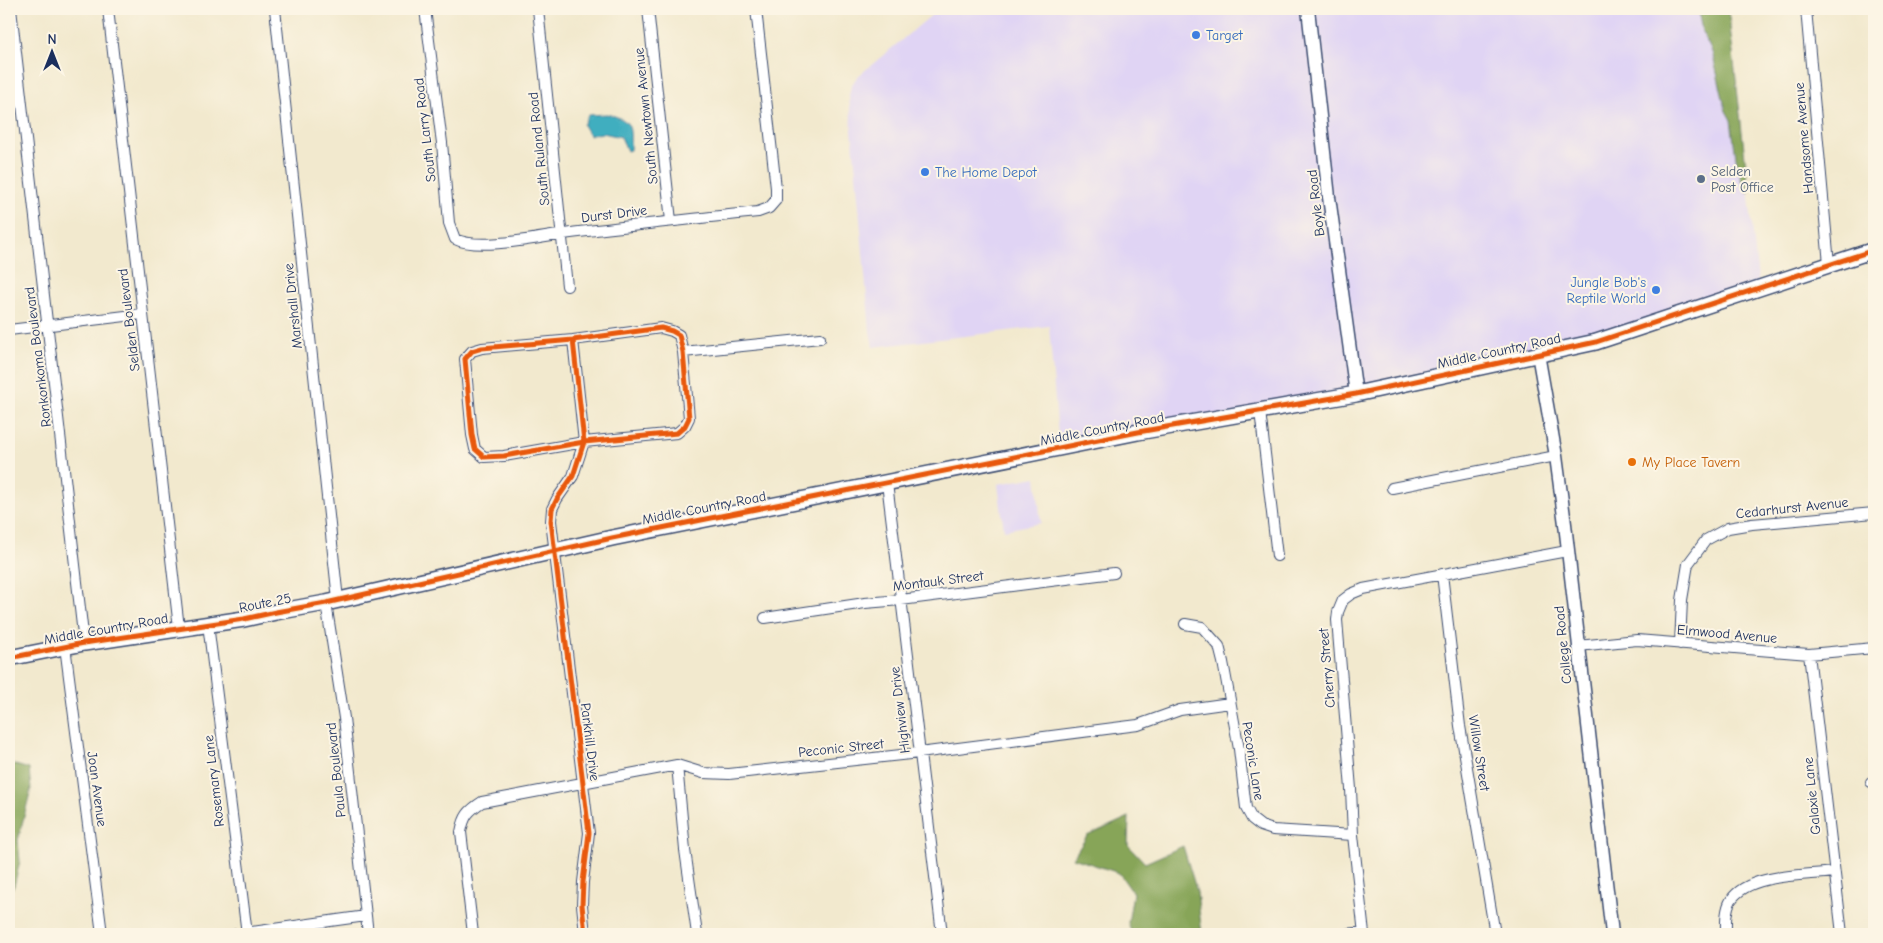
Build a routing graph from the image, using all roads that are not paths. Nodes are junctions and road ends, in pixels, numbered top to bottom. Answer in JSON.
{"nodes":[{"id":1,"x":11,"y":9,"type":"edge"},
{"id":2,"x":108,"y":9,"type":"edge"},
{"id":3,"x":275,"y":9,"type":"edge"},
{"id":4,"x":426,"y":9,"type":"edge"},
{"id":5,"x":538,"y":9,"type":"edge"},
{"id":6,"x":648,"y":9,"type":"edge"},
{"id":7,"x":756,"y":9,"type":"edge"},
{"id":8,"x":1308,"y":9,"type":"edge"},
{"id":9,"x":1806,"y":9,"type":"edge"},
{"id":10,"x":671,"y":221,"type":"junction"},
{"id":11,"x":562,"y":234,"type":"junction"},
{"id":12,"x":461,"y":242,"type":"joint"},
{"id":13,"x":1874,"y":250,"type":"edge"},
{"id":14,"x":1829,"y":264,"type":"junction"},
{"id":15,"x":567,"y":286,"type":"dead end"},
{"id":16,"x":142,"y":314,"type":"junction"},
{"id":17,"x":48,"y":326,"type":"junction"},
{"id":18,"x":9,"y":330,"type":"edge"},
{"id":19,"x":820,"y":338,"type":"dead end"},
{"id":20,"x":573,"y":340,"type":"junction"},
{"id":21,"x":683,"y":352,"type":"junction"},
{"id":22,"x":1538,"y":354,"type":"junction"},
{"id":23,"x":1356,"y":394,"type":"junction"},
{"id":24,"x":1260,"y":411,"type":"junction"},
{"id":25,"x":584,"y":442,"type":"junction"},
{"id":26,"x":1556,"y":456,"type":"junction"},
{"id":27,"x":887,"y":483,"type":"junction"},
{"id":28,"x":1392,"y":488,"type":"dead end"},
{"id":29,"x":1874,"y":513,"type":"edge"},
{"id":30,"x":1567,"y":551,"type":"junction"},
{"id":31,"x":554,"y":552,"type":"junction"},
{"id":32,"x":1277,"y":556,"type":"dead end"},
{"id":33,"x":1114,"y":573,"type":"dead end"},
{"id":34,"x":1442,"y":574,"type":"junction"},
{"id":35,"x":901,"y":600,"type":"junction"},
{"id":36,"x":332,"y":602,"type":"junction"},
{"id":37,"x":766,"y":618,"type":"dead end"},
{"id":38,"x":208,"y":624,"type":"junction"},
{"id":39,"x":1185,"y":624,"type":"dead end"},
{"id":40,"x":179,"y":628,"type":"junction"},
{"id":41,"x":84,"y":643,"type":"junction"},
{"id":42,"x":1680,"y":644,"type":"junction"},
{"id":43,"x":66,"y":646,"type":"junction"},
{"id":44,"x":1578,"y":646,"type":"junction"},
{"id":45,"x":1874,"y":648,"type":"edge"},
{"id":46,"x":1809,"y":654,"type":"junction"},
{"id":47,"x":9,"y":658,"type":"edge"},
{"id":48,"x":1230,"y":703,"type":"junction"},
{"id":49,"x":919,"y":753,"type":"junction"},
{"id":50,"x":677,"y":764,"type":"junction"},
{"id":51,"x":584,"y":783,"type":"junction"},
{"id":52,"x":1353,"y":835,"type":"junction"},
{"id":53,"x":1833,"y":872,"type":"junction"},
{"id":54,"x":366,"y":916,"type":"junction"},
{"id":55,"x":1364,"y":933,"type":"edge"},
{"id":56,"x":102,"y":934,"type":"edge"},
{"id":57,"x":244,"y":934,"type":"edge"},
{"id":58,"x":368,"y":934,"type":"edge"},
{"id":59,"x":473,"y":934,"type":"edge"},
{"id":60,"x":585,"y":934,"type":"edge"},
{"id":61,"x":697,"y":934,"type":"edge"},
{"id":62,"x":942,"y":934,"type":"edge"},
{"id":63,"x":1346,"y":934,"type":"edge"},
{"id":64,"x":1495,"y":934,"type":"edge"},
{"id":65,"x":1612,"y":934,"type":"edge"},
{"id":66,"x":1726,"y":934,"type":"edge"},
{"id":67,"x":1842,"y":934,"type":"edge"}],
"edges":[{"from":1,"to":17,"type":"street","name":"Ronkonkoma Boulevard"},
{"from":2,"to":16,"type":"street","name":"Selden Boulevard"},
{"from":3,"to":36,"type":"street","name":"Marshall Drive"},
{"from":4,"to":12,"type":"street","name":"South Larry Road"},
{"from":5,"to":11,"type":"street","name":"South Ruland Road"},
{"from":6,"to":10,"type":"street","name":"South Newtown Avenue"},
{"from":7,"to":10,"type":"street","name":"Durst Drive"},
{"from":8,"to":23,"type":"street","name":"Boyle Road"},
{"from":9,"to":14,"type":"street","name":"Handsome Avenue"},
{"from":10,"to":11,"type":"street","name":"Durst Drive"},
{"from":11,"to":12,"type":"street","name":"Durst Drive"},
{"from":11,"to":15,"type":"street","name":"South Ruland Road"},
{"from":13,"to":14,"type":"main road","name":"Middle Country Road"},
{"from":14,"to":22,"type":"main road","name":"Middle Country Road"},
{"from":16,"to":17,"type":"street"},
{"from":16,"to":40,"type":"street","name":"Selden Boulevard"},
{"from":17,"to":18,"type":"street"},
{"from":17,"to":41,"type":"street","name":"Ronkonkoma Boulevard"},
{"from":19,"to":21,"type":"street"},
{"from":20,"to":21,"type":"street"},
{"from":20,"to":25,"type":"street"},
{"from":20,"to":25,"type":"street"},
{"from":21,"to":25,"type":"street"},
{"from":22,"to":23,"type":"main road","name":"Middle Country Road"},
{"from":22,"to":26,"type":"street","name":"College Road"},
{"from":23,"to":24,"type":"main road","name":"Middle Country Road"},
{"from":24,"to":27,"type":"main road","name":"Middle Country Road"},
{"from":24,"to":32,"type":"street"},
{"from":25,"to":31,"type":"street","name":"Parkhill Drive"},
{"from":26,"to":28,"type":"street"},
{"from":26,"to":30,"type":"street","name":"College Road"},
{"from":27,"to":31,"type":"main road","name":"Middle Country Road"},
{"from":27,"to":35,"type":"street","name":"Highview Drive"},
{"from":29,"to":42,"type":"street","name":"Cedarhurst Avenue"},
{"from":30,"to":34,"type":"street","name":"Cherry Street"},
{"from":30,"to":44,"type":"street","name":"College Road"},
{"from":31,"to":36,"type":"main road","name":"Middle Country Road"},
{"from":31,"to":51,"type":"street","name":"Parkhill Drive"},
{"from":33,"to":35,"type":"street","name":"Montauk Street"},
{"from":34,"to":52,"type":"street","name":"Cherry Street"},
{"from":34,"to":64,"type":"street","name":"Willow Street"},
{"from":35,"to":37,"type":"street","name":"Montauk Street"},
{"from":35,"to":49,"type":"street","name":"Highview Drive"},
{"from":36,"to":38,"type":"main road","name":"Route 25"},
{"from":36,"to":54,"type":"street","name":"Paula Boulevard"},
{"from":38,"to":40,"type":"main road","name":"Middle Country Road"},
{"from":38,"to":57,"type":"street","name":"Rosemary Lane"},
{"from":39,"to":48,"type":"street","name":"Peconic Lane"},
{"from":40,"to":41,"type":"main road","name":"Middle Country Road"},
{"from":41,"to":43,"type":"main road","name":"Middle Country Road"},
{"from":42,"to":44,"type":"street","name":"Elmwood Avenue"},
{"from":42,"to":46,"type":"street","name":"Elmwood Avenue"},
{"from":43,"to":47,"type":"main road","name":"Middle Country Road"},
{"from":43,"to":56,"type":"street","name":"Joan Avenue"},
{"from":44,"to":65,"type":"street","name":"College Road"},
{"from":45,"to":46,"type":"street","name":"Elmwood Avenue"},
{"from":46,"to":53,"type":"street","name":"Galaxie Lane"},
{"from":48,"to":49,"type":"street","name":"Peconic Street"},
{"from":48,"to":52,"type":"street","name":"Peconic Lane"},
{"from":49,"to":50,"type":"street","name":"Peconic Street"},
{"from":49,"to":62,"type":"street","name":"Highview Drive"},
{"from":50,"to":51,"type":"street"},
{"from":50,"to":61,"type":"street"},
{"from":51,"to":59,"type":"street"},
{"from":51,"to":60,"type":"street","name":"Parkhill Drive"},
{"from":52,"to":55,"type":"street","name":"Cherry Street"},
{"from":53,"to":66,"type":"street"},
{"from":53,"to":67,"type":"street","name":"Galaxie Lane"},
{"from":54,"to":57,"type":"street"},
{"from":54,"to":58,"type":"street","name":"Paula Boulevard"},
{"from":55,"to":63,"type":"street"}]}
